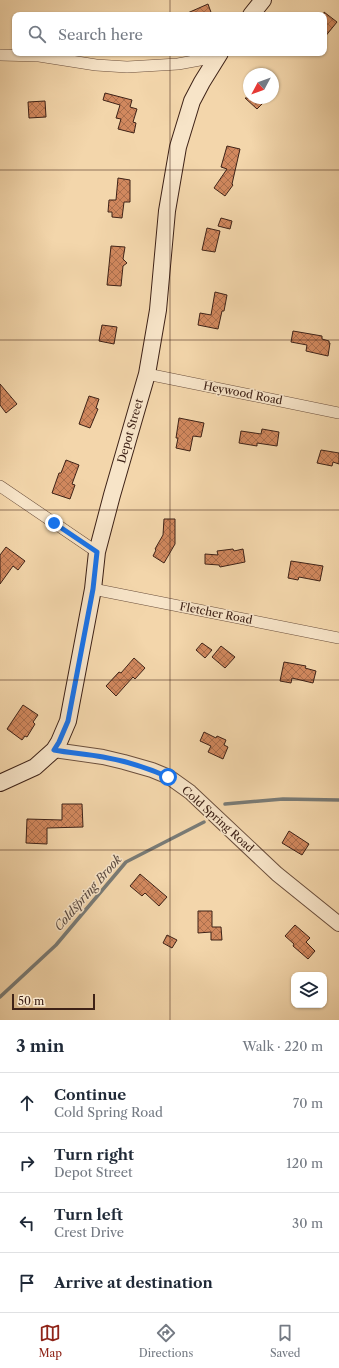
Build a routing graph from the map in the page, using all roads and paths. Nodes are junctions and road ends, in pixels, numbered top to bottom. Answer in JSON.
{"nodes":[{"id":1,"x":263,"y":0,"type":"edge"},
{"id":2,"x":253,"y":12,"type":"edge"},
{"id":3,"x":0,"y":55,"type":"edge"},
{"id":4,"x":12,"y":55,"type":"edge"},
{"id":5,"x":39,"y":56,"type":"edge"},
{"id":6,"x":217,"y":56,"type":"edge"},
{"id":7,"x":218,"y":56,"type":"edge"},
{"id":8,"x":147,"y":374,"type":"junction"},
{"id":9,"x":339,"y":413,"type":"edge"},
{"id":10,"x":0,"y":486,"type":"edge"},
{"id":11,"x":97,"y":552,"type":"junction"},
{"id":12,"x":93,"y":589,"type":"junction"},
{"id":13,"x":339,"y":638,"type":"edge"},
{"id":14,"x":54,"y":750,"type":"junction"},
{"id":15,"x":0,"y":783,"type":"edge"},
{"id":16,"x":339,"y":924,"type":"edge"}],
"edges":[{"from":1,"to":2,"type":"main road"},
{"from":3,"to":4,"type":"street"},
{"from":5,"to":6,"type":"street"},
{"from":7,"to":8,"type":"main road","name":"Depot Street"},
{"from":8,"to":9,"type":"street","name":"Heywood Road"},
{"from":8,"to":11,"type":"main road","name":"Depot Street"},
{"from":10,"to":11,"type":"street"},
{"from":11,"to":12,"type":"main road","name":"Depot Street"},
{"from":12,"to":13,"type":"street","name":"Fletcher Road"},
{"from":12,"to":14,"type":"main road","name":"Depot Street"},
{"from":14,"to":15,"type":"main road","name":"Depot Street"},
{"from":14,"to":16,"type":"street","name":"Cold Spring Road"}]}
